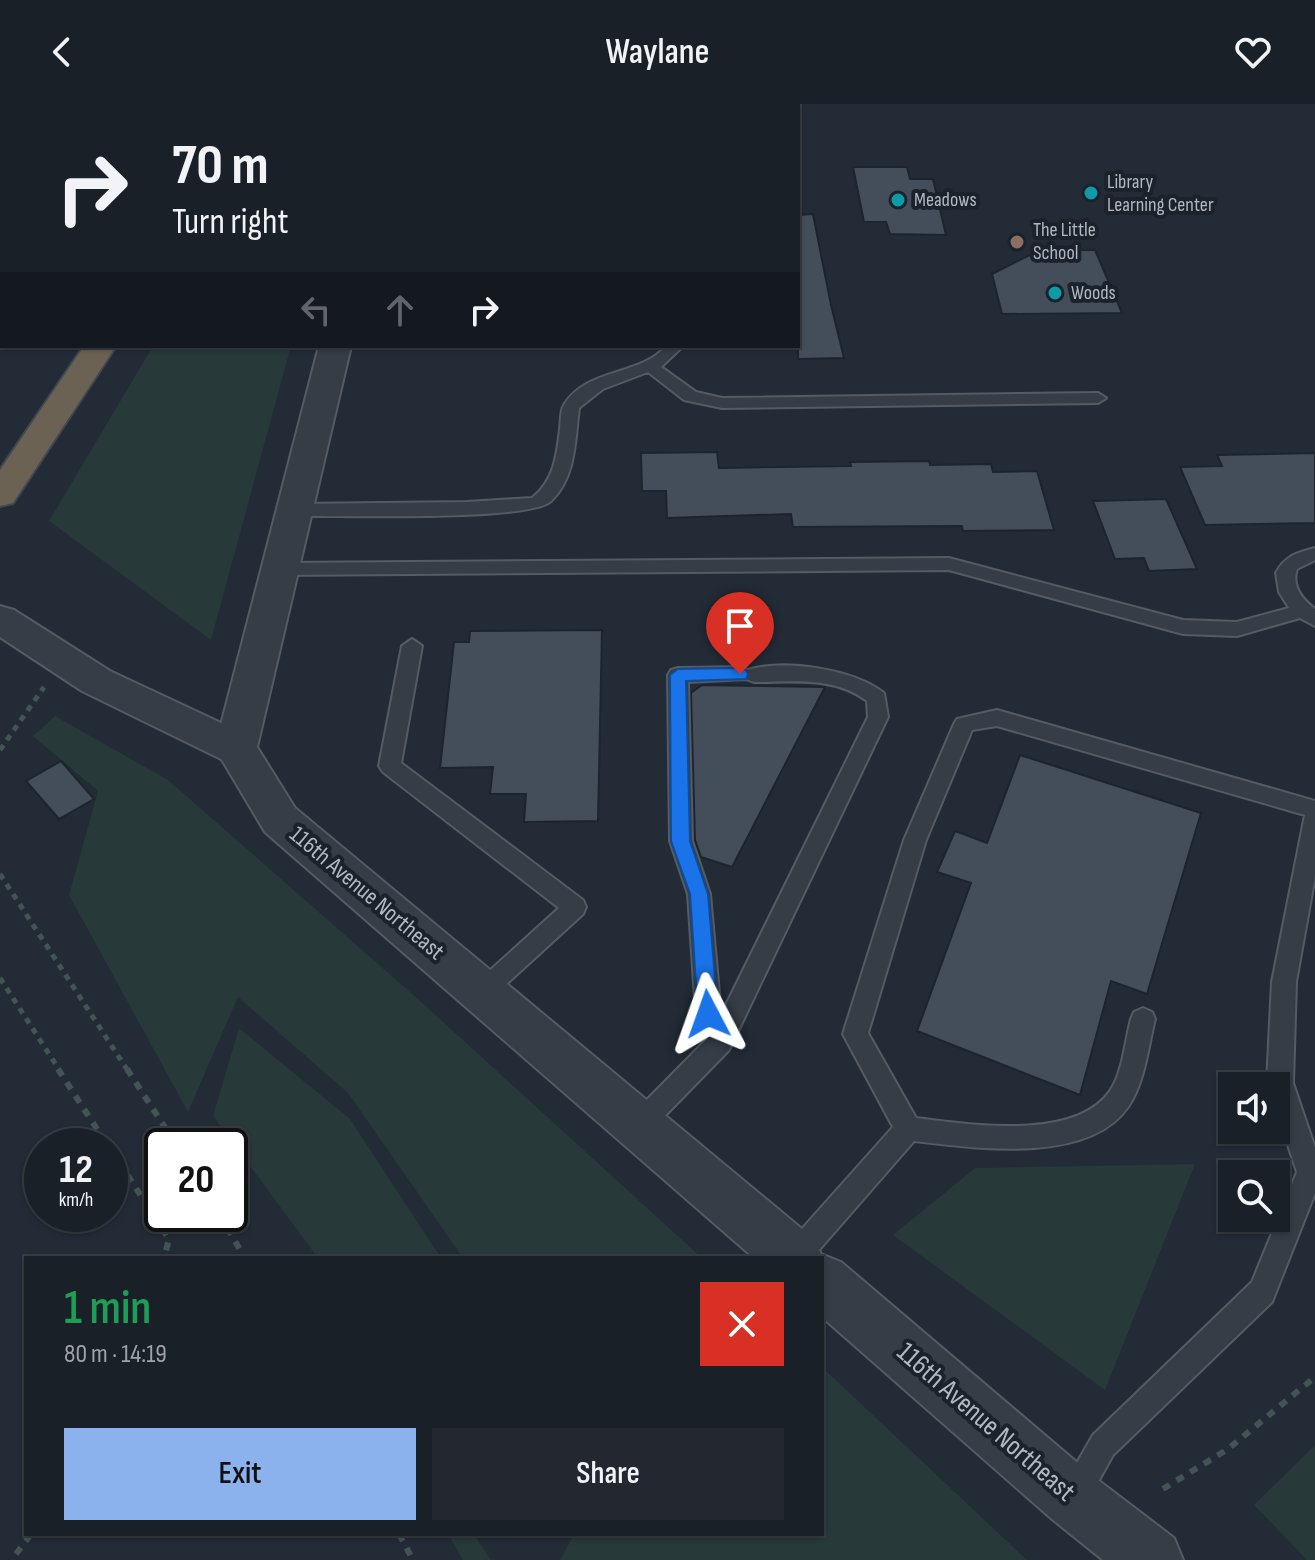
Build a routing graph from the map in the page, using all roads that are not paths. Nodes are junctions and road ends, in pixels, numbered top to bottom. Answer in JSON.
{"nodes":[{"id":1,"x":99,"y":348,"type":"edge"},
{"id":2,"x":334,"y":348,"type":"edge"},
{"id":3,"x":674,"y":348,"type":"edge"},
{"id":4,"x":649,"y":365,"type":"junction"},
{"id":5,"x":1098,"y":398,"type":"dead end"},
{"id":6,"x":0,"y":495,"type":"edge"},
{"id":7,"x":294,"y":510,"type":"junction"},
{"id":8,"x":1315,"y":554,"type":"edge"},
{"id":9,"x":280,"y":569,"type":"junction"},
{"id":10,"x":1308,"y":615,"type":"edge"},
{"id":11,"x":0,"y":619,"type":"edge"},
{"id":12,"x":412,"y":646,"type":"dead end"},
{"id":13,"x":236,"y":748,"type":"junction"},
{"id":14,"x":1315,"y":809,"type":"edge"},
{"id":15,"x":1315,"y":816,"type":"edge"},
{"id":16,"x":483,"y":991,"type":"junction"},
{"id":17,"x":1143,"y":1019,"type":"dead end"},
{"id":18,"x":720,"y":1042,"type":"junction"},
{"id":19,"x":640,"y":1124,"type":"junction"},
{"id":20,"x":908,"y":1129,"type":"junction"},
{"id":21,"x":793,"y":1256,"type":"edge"},
{"id":22,"x":797,"y":1256,"type":"edge"},
{"id":23,"x":824,"y":1283,"type":"edge"},
{"id":24,"x":1073,"y":1498,"type":"junction"},
{"id":25,"x":1152,"y":1560,"type":"edge"}],
"edges":[{"from":1,"to":6,"type":"highway"},
{"from":2,"to":7,"type":"street"},
{"from":3,"to":4,"type":"lane"},
{"from":4,"to":5,"type":"lane"},
{"from":4,"to":7,"type":"lane"},
{"from":7,"to":9,"type":"street"},
{"from":8,"to":10,"type":"lane"},
{"from":9,"to":10,"type":"lane"},
{"from":9,"to":13,"type":"street"},
{"from":11,"to":13,"type":"street"},
{"from":12,"to":16,"type":"lane"},
{"from":13,"to":16,"type":"street","name":"116th Avenue Northeast"},
{"from":14,"to":20,"type":"lane"},
{"from":15,"to":24,"type":"lane"},
{"from":16,"to":19,"type":"street","name":"116th Avenue Northeast"},
{"from":17,"to":20,"type":"lane"},
{"from":18,"to":18,"type":"lane"},
{"from":18,"to":19,"type":"lane"},
{"from":19,"to":21,"type":"street","name":"116th Avenue Northeast"},
{"from":20,"to":22,"type":"lane"},
{"from":23,"to":24,"type":"street","name":"116th Avenue Northeast"},
{"from":24,"to":25,"type":"street","name":"116th Avenue Northeast"}]}
